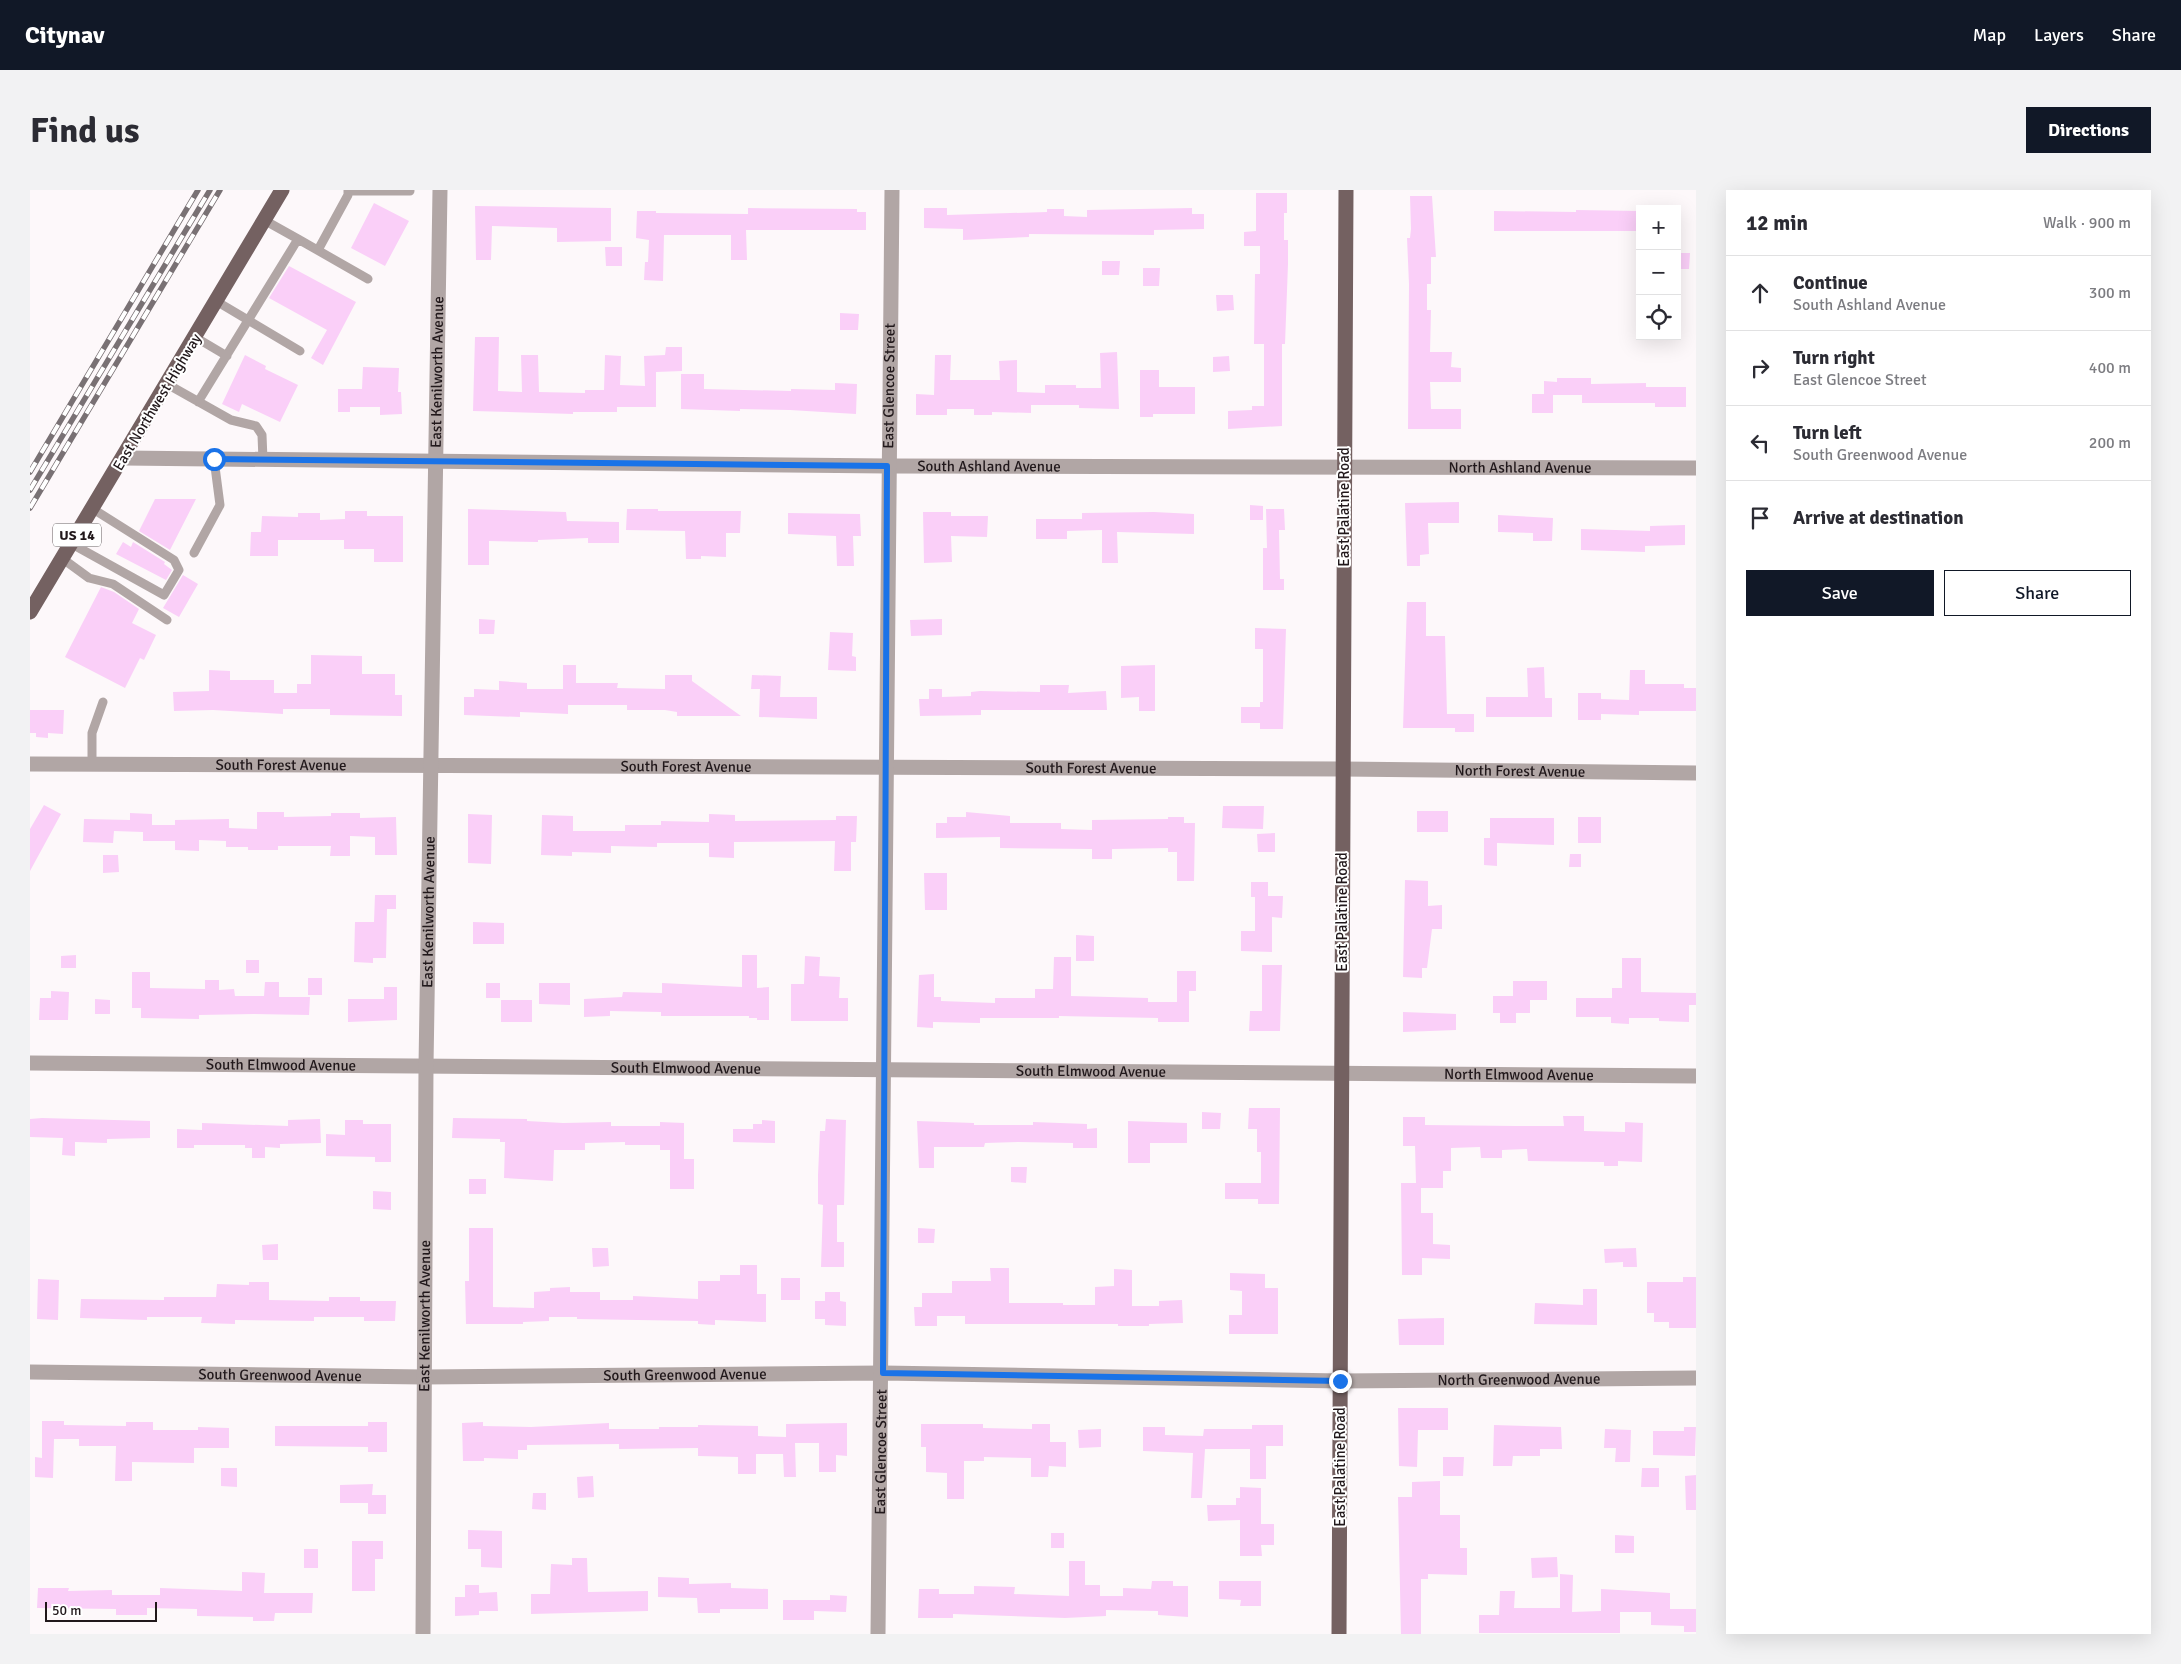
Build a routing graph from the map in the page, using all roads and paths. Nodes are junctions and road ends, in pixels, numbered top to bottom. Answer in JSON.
{"nodes":[{"id":1,"x":282,"y":190,"type":"edge"},
{"id":2,"x":348,"y":190,"type":"edge"},
{"id":3,"x":440,"y":190,"type":"edge"},
{"id":4,"x":892,"y":190,"type":"edge"},
{"id":5,"x":1346,"y":190,"type":"edge"},
{"id":6,"x":410,"y":191,"type":"edge"},
{"id":7,"x":264,"y":220,"type":"junction"},
{"id":8,"x":298,"y":239,"type":"junction"},
{"id":9,"x":318,"y":250,"type":"junction"},
{"id":10,"x":368,"y":279,"type":"dead end"},
{"id":11,"x":216,"y":301,"type":"junction"},
{"id":12,"x":248,"y":320,"type":"junction"},
{"id":13,"x":195,"y":337,"type":"junction"},
{"id":14,"x":300,"y":352,"type":"dead end"},
{"id":15,"x":227,"y":356,"type":"junction"},
{"id":16,"x":168,"y":384,"type":"junction"},
{"id":17,"x":198,"y":402,"type":"junction"},
{"id":18,"x":124,"y":458,"type":"junction"},
{"id":19,"x":214,"y":459,"type":"junction"},
{"id":20,"x":263,"y":460,"type":"junction"},
{"id":21,"x":435,"y":462,"type":"junction"},
{"id":22,"x":887,"y":466,"type":"junction"},
{"id":23,"x":1345,"y":466,"type":"junction"},
{"id":24,"x":1696,"y":468,"type":"edge"},
{"id":25,"x":92,"y":509,"type":"junction"},
{"id":26,"x":72,"y":544,"type":"junction"},
{"id":27,"x":194,"y":553,"type":"dead end"},
{"id":28,"x":62,"y":559,"type":"junction"},
{"id":29,"x":30,"y":612,"type":"edge"},
{"id":30,"x":167,"y":620,"type":"dead end"},
{"id":31,"x":102,"y":702,"type":"dead end"},
{"id":32,"x":30,"y":764,"type":"edge"},
{"id":33,"x":92,"y":765,"type":"junction"},
{"id":34,"x":430,"y":766,"type":"junction"},
{"id":35,"x":885,"y":768,"type":"junction"},
{"id":36,"x":1343,"y":769,"type":"junction"},
{"id":37,"x":1696,"y":773,"type":"edge"},
{"id":38,"x":30,"y":1062,"type":"edge"},
{"id":39,"x":426,"y":1066,"type":"junction"},
{"id":40,"x":884,"y":1069,"type":"junction"},
{"id":41,"x":1342,"y":1072,"type":"junction"},
{"id":42,"x":1696,"y":1076,"type":"edge"},
{"id":43,"x":30,"y":1372,"type":"edge"},
{"id":44,"x":883,"y":1373,"type":"junction"},
{"id":45,"x":424,"y":1377,"type":"junction"},
{"id":46,"x":1696,"y":1378,"type":"edge"},
{"id":47,"x":1340,"y":1381,"type":"junction"},
{"id":48,"x":423,"y":1634,"type":"edge"},
{"id":49,"x":878,"y":1634,"type":"edge"},
{"id":50,"x":1339,"y":1634,"type":"edge"}],
"edges":[{"from":1,"to":7,"type":"main road","name":"East Northwest Highway","number":"US 14"},
{"from":2,"to":6,"type":"lane"},
{"from":2,"to":9,"type":"lane"},
{"from":3,"to":21,"type":"street","name":"East Kenilworth Avenue"},
{"from":4,"to":22,"type":"street","name":"East Glencoe Street"},
{"from":5,"to":23,"type":"main road","name":"East Palatine Road"},
{"from":7,"to":8,"type":"lane"},
{"from":7,"to":11,"type":"main road","name":"East Northwest Highway","number":"US 14"},
{"from":8,"to":9,"type":"lane"},
{"from":8,"to":12,"type":"lane"},
{"from":9,"to":10,"type":"lane"},
{"from":11,"to":12,"type":"lane"},
{"from":11,"to":13,"type":"main road","name":"East Northwest Highway","number":"US 14"},
{"from":12,"to":14,"type":"lane"},
{"from":12,"to":15,"type":"lane"},
{"from":13,"to":15,"type":"lane"},
{"from":13,"to":16,"type":"main road","name":"East Northwest Highway","number":"US 14"},
{"from":15,"to":17,"type":"lane"},
{"from":16,"to":17,"type":"lane"},
{"from":16,"to":18,"type":"main road","name":"East Northwest Highway","number":"US 14"},
{"from":17,"to":20,"type":"lane"},
{"from":18,"to":19,"type":"street","name":"South Ashland Avenue"},
{"from":18,"to":25,"type":"main road","name":"East Northwest Highway","number":"US 14"},
{"from":19,"to":20,"type":"street","name":"South Ashland Avenue"},
{"from":19,"to":27,"type":"lane"},
{"from":20,"to":21,"type":"street","name":"South Ashland Avenue"},
{"from":21,"to":22,"type":"street","name":"South Ashland Avenue"},
{"from":21,"to":34,"type":"street","name":"East Kenilworth Avenue"},
{"from":22,"to":23,"type":"street","name":"South Ashland Avenue"},
{"from":22,"to":35,"type":"street","name":"East Glencoe Street"},
{"from":23,"to":24,"type":"street","name":"North Ashland Avenue"},
{"from":23,"to":36,"type":"main road","name":"East Palatine Road"},
{"from":25,"to":26,"type":"main road","name":"East Northwest Highway","number":"US 14"},
{"from":25,"to":26,"type":"lane"},
{"from":26,"to":28,"type":"main road","name":"East Northwest Highway","number":"US 14"},
{"from":28,"to":29,"type":"main road","name":"East Northwest Highway","number":"US 14"},
{"from":28,"to":30,"type":"lane"},
{"from":31,"to":33,"type":"lane"},
{"from":32,"to":33,"type":"street","name":"South Forest Avenue"},
{"from":33,"to":34,"type":"street","name":"South Forest Avenue"},
{"from":34,"to":35,"type":"street","name":"South Forest Avenue"},
{"from":34,"to":39,"type":"street","name":"East Kenilworth Avenue"},
{"from":35,"to":36,"type":"street","name":"South Forest Avenue"},
{"from":35,"to":40,"type":"street","name":"East Glencoe Street"},
{"from":36,"to":37,"type":"street","name":"North Forest Avenue"},
{"from":36,"to":41,"type":"main road","name":"East Palatine Road"},
{"from":38,"to":39,"type":"street","name":"South Elmwood Avenue"},
{"from":39,"to":40,"type":"street","name":"South Elmwood Avenue"},
{"from":39,"to":45,"type":"street","name":"East Kenilworth Avenue"},
{"from":40,"to":41,"type":"street","name":"South Elmwood Avenue"},
{"from":40,"to":44,"type":"street","name":"East Glencoe Street"},
{"from":41,"to":42,"type":"street","name":"North Elmwood Avenue"},
{"from":41,"to":47,"type":"main road","name":"East Palatine Road"},
{"from":43,"to":45,"type":"street","name":"South Greenwood Avenue"},
{"from":44,"to":45,"type":"street","name":"South Greenwood Avenue"},
{"from":44,"to":47,"type":"street","name":"South Greenwood Avenue"},
{"from":44,"to":49,"type":"street","name":"East Glencoe Street"},
{"from":45,"to":48,"type":"street","name":"East Kenilworth Avenue"},
{"from":46,"to":47,"type":"street","name":"North Greenwood Avenue"},
{"from":47,"to":50,"type":"main road","name":"East Palatine Road"}]}
